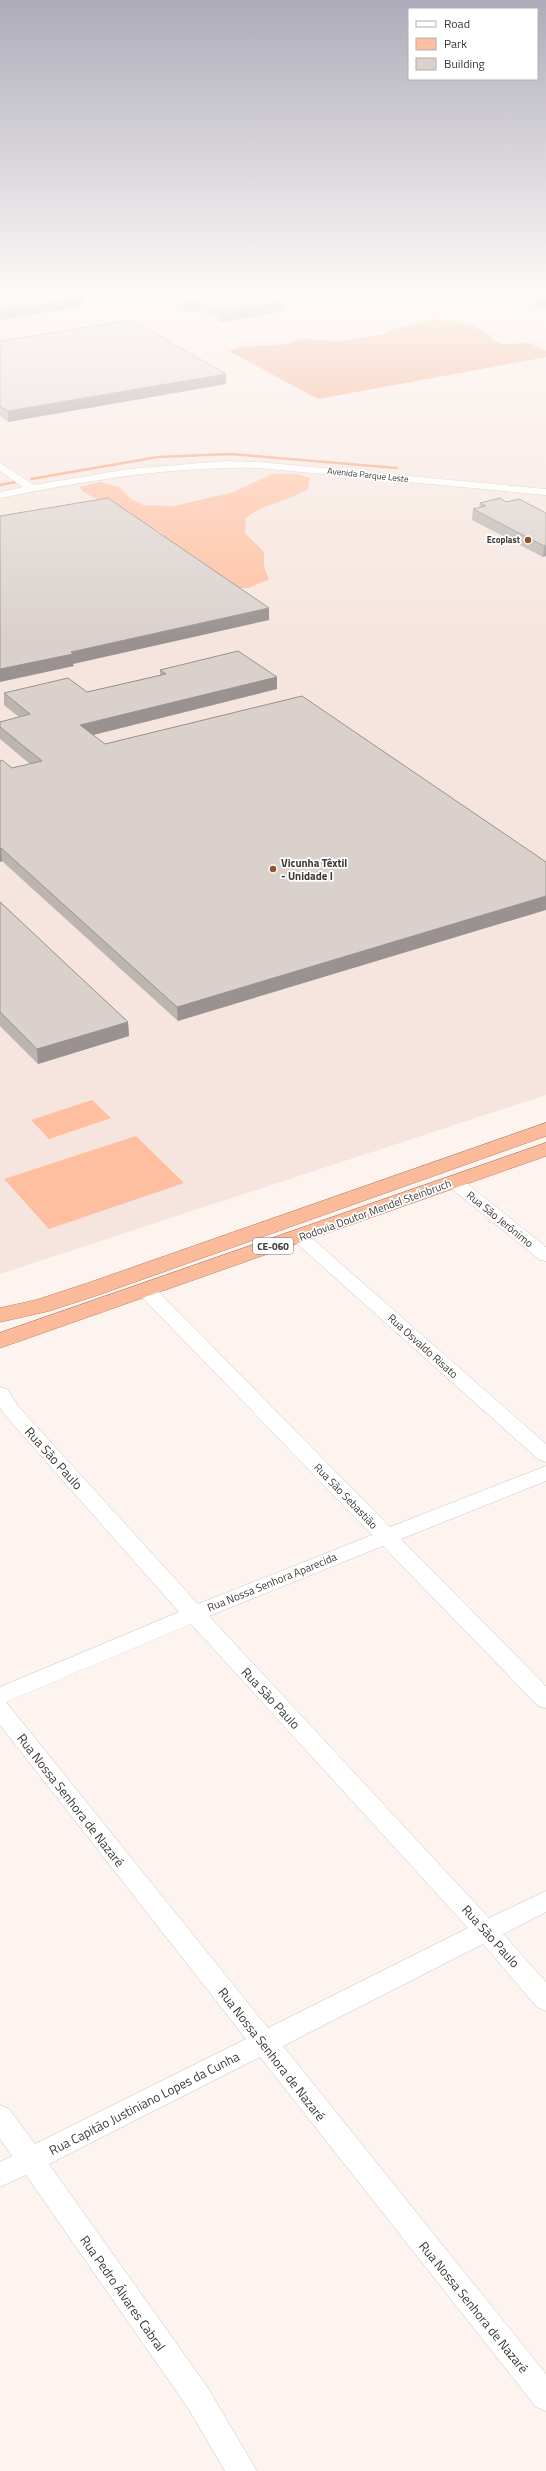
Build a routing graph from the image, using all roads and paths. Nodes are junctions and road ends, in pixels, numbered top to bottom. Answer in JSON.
{"nodes":[{"id":1,"x":0,"y":466,"type":"edge"},
{"id":2,"x":33,"y":489,"type":"junction"},
{"id":3,"x":546,"y":492,"type":"edge"},
{"id":4,"x":0,"y":496,"type":"edge"},
{"id":5,"x":546,"y":1129,"type":"edge"},
{"id":6,"x":546,"y":1149,"type":"edge"},
{"id":7,"x":454,"y":1182,"type":"junction"},
{"id":8,"x":300,"y":1237,"type":"junction"},
{"id":9,"x":546,"y":1256,"type":"edge"},
{"id":10,"x":147,"y":1292,"type":"junction"},
{"id":11,"x":0,"y":1315,"type":"edge"},
{"id":12,"x":0,"y":1341,"type":"edge"},
{"id":13,"x":0,"y":1393,"type":"edge"},
{"id":14,"x":546,"y":1455,"type":"edge"},
{"id":15,"x":546,"y":1473,"type":"edge"},
{"id":16,"x":385,"y":1537,"type":"junction"},
{"id":17,"x":194,"y":1614,"type":"junction"},
{"id":18,"x":0,"y":1696,"type":"edge"},
{"id":19,"x":546,"y":1700,"type":"edge"},
{"id":20,"x":0,"y":1709,"type":"edge"},
{"id":21,"x":546,"y":1901,"type":"edge"},
{"id":22,"x":486,"y":1930,"type":"junction"},
{"id":23,"x":546,"y":2000,"type":"edge"},
{"id":24,"x":263,"y":2043,"type":"junction"},
{"id":25,"x":0,"y":2117,"type":"edge"},
{"id":26,"x":29,"y":2160,"type":"junction"},
{"id":27,"x":0,"y":2175,"type":"edge"},
{"id":28,"x":546,"y":2397,"type":"edge"},
{"id":29,"x":242,"y":2471,"type":"edge"}],
"edges":[{"from":1,"to":2,"type":"street"},
{"from":2,"to":3,"type":"street","name":"Avenida Parque Leste"},
{"from":2,"to":4,"type":"street","name":"Avenida Parque Leste"},
{"from":5,"to":11,"type":"highway","name":"Rodovia Doutor Mendel Steinbruch","number":"CE-060"},
{"from":6,"to":7,"type":"highway","name":"Rodovia Doutor Mendel Steinbruch","number":"CE-060"},
{"from":7,"to":8,"type":"highway","name":"Rodovia Doutor Mendel Steinbruch","number":"CE-060"},
{"from":7,"to":9,"type":"street","name":"Rua São Jerônimo"},
{"from":8,"to":10,"type":"highway","name":"Rodovia Doutor Mendel Steinbruch","number":"CE-060"},
{"from":8,"to":14,"type":"street","name":"Rua Osvaldo Risato"},
{"from":10,"to":12,"type":"highway","name":"Rodovia Doutor Mendel Steinbruch","number":"CE-060"},
{"from":10,"to":16,"type":"street","name":"Rua São Sebastião"},
{"from":13,"to":17,"type":"street","name":"Rua São Paulo"},
{"from":15,"to":16,"type":"street","name":"Rua Nossa Senhora Aparecida"},
{"from":16,"to":17,"type":"street","name":"Rua Nossa Senhora Aparecida"},
{"from":16,"to":19,"type":"street","name":"Rua São Sebastião"},
{"from":17,"to":18,"type":"street","name":"Rua Nossa Senhora Aparecida"},
{"from":17,"to":22,"type":"street","name":"Rua São Paulo"},
{"from":20,"to":24,"type":"street","name":"Rua Nossa Senhora de Nazaré"},
{"from":21,"to":22,"type":"street","name":"Rua Capitão Justiniano Lopes da Cunha"},
{"from":22,"to":23,"type":"street","name":"Rua São Paulo"},
{"from":22,"to":24,"type":"street","name":"Rua Capitão Justiniano Lopes da Cunha"},
{"from":24,"to":26,"type":"street","name":"Rua Capitão Justiniano Lopes da Cunha"},
{"from":24,"to":28,"type":"street","name":"Rua Nossa Senhora de Nazaré"},
{"from":25,"to":26,"type":"street","name":"Rua Pedro Álvares Cabral"},
{"from":26,"to":27,"type":"street","name":"Rua Capitão Justiniano Lopes da Cunha"},
{"from":26,"to":29,"type":"street","name":"Rua Pedro Álvares Cabral"}]}
